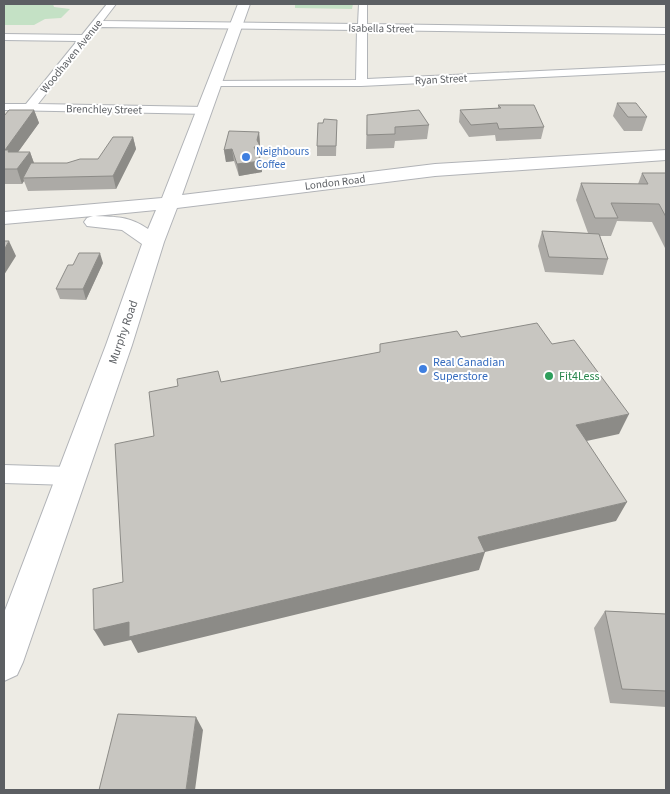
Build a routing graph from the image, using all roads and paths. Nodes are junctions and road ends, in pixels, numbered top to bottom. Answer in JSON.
{"nodes":[{"id":1,"x":112,"y":4,"type":"edge"},
{"id":2,"x":244,"y":4,"type":"edge"},
{"id":3,"x":363,"y":4,"type":"edge"},
{"id":4,"x":96,"y":24,"type":"junction"},
{"id":5,"x":236,"y":26,"type":"junction"},
{"id":6,"x":362,"y":28,"type":"junction"},
{"id":7,"x":666,"y":31,"type":"edge"},
{"id":8,"x":4,"y":37,"type":"edge"},
{"id":9,"x":84,"y":38,"type":"junction"},
{"id":10,"x":666,"y":68,"type":"edge"},
{"id":11,"x":215,"y":83,"type":"junction"},
{"id":12,"x":362,"y":83,"type":"junction"},
{"id":13,"x":4,"y":107,"type":"edge"},
{"id":14,"x":29,"y":108,"type":"junction"},
{"id":15,"x":205,"y":110,"type":"junction"},
{"id":16,"x":190,"y":153,"type":"junction"},
{"id":17,"x":666,"y":155,"type":"edge"},
{"id":18,"x":330,"y":182,"type":"junction"},
{"id":19,"x":169,"y":203,"type":"junction"},
{"id":20,"x":5,"y":218,"type":"edge"},
{"id":21,"x":153,"y":242,"type":"junction"},
{"id":22,"x":4,"y":474,"type":"edge"},
{"id":23,"x":70,"y":476,"type":"junction"},
{"id":24,"x":4,"y":662,"type":"edge"}],
"edges":[{"from":1,"to":4,"type":"street","name":"Woodhaven Avenue"},
{"from":2,"to":5,"type":"main road","name":"Murphy Road"},
{"from":3,"to":6,"type":"street"},
{"from":4,"to":5,"type":"street","name":"Isabella Street"},
{"from":4,"to":9,"type":"street","name":"Woodhaven Avenue"},
{"from":5,"to":6,"type":"street","name":"Isabella Street"},
{"from":5,"to":11,"type":"main road","name":"Murphy Road"},
{"from":6,"to":7,"type":"street","name":"Isabella Street"},
{"from":6,"to":12,"type":"street"},
{"from":8,"to":9,"type":"street"},
{"from":9,"to":14,"type":"street","name":"Woodhaven Avenue"},
{"from":10,"to":12,"type":"street","name":"Ryan Street"},
{"from":11,"to":12,"type":"street","name":"Ryan Street"},
{"from":11,"to":15,"type":"main road","name":"Murphy Road"},
{"from":13,"to":14,"type":"street","name":"Brenchley Street"},
{"from":14,"to":15,"type":"street","name":"Brenchley Street"},
{"from":15,"to":16,"type":"main road","name":"Murphy Road"},
{"from":16,"to":18,"type":"main road"},
{"from":16,"to":19,"type":"main road","name":"Murphy Road"},
{"from":17,"to":18,"type":"main road","name":"London Road"},
{"from":18,"to":19,"type":"main road","name":"London Road"},
{"from":19,"to":20,"type":"main road","name":"London Road"},
{"from":19,"to":21,"type":"main road","name":"Murphy Road"},
{"from":20,"to":21,"type":"main road"},
{"from":21,"to":23,"type":"main road","name":"Murphy Road"},
{"from":22,"to":23,"type":"street"},
{"from":23,"to":24,"type":"main road","name":"Murphy Road"}]}
